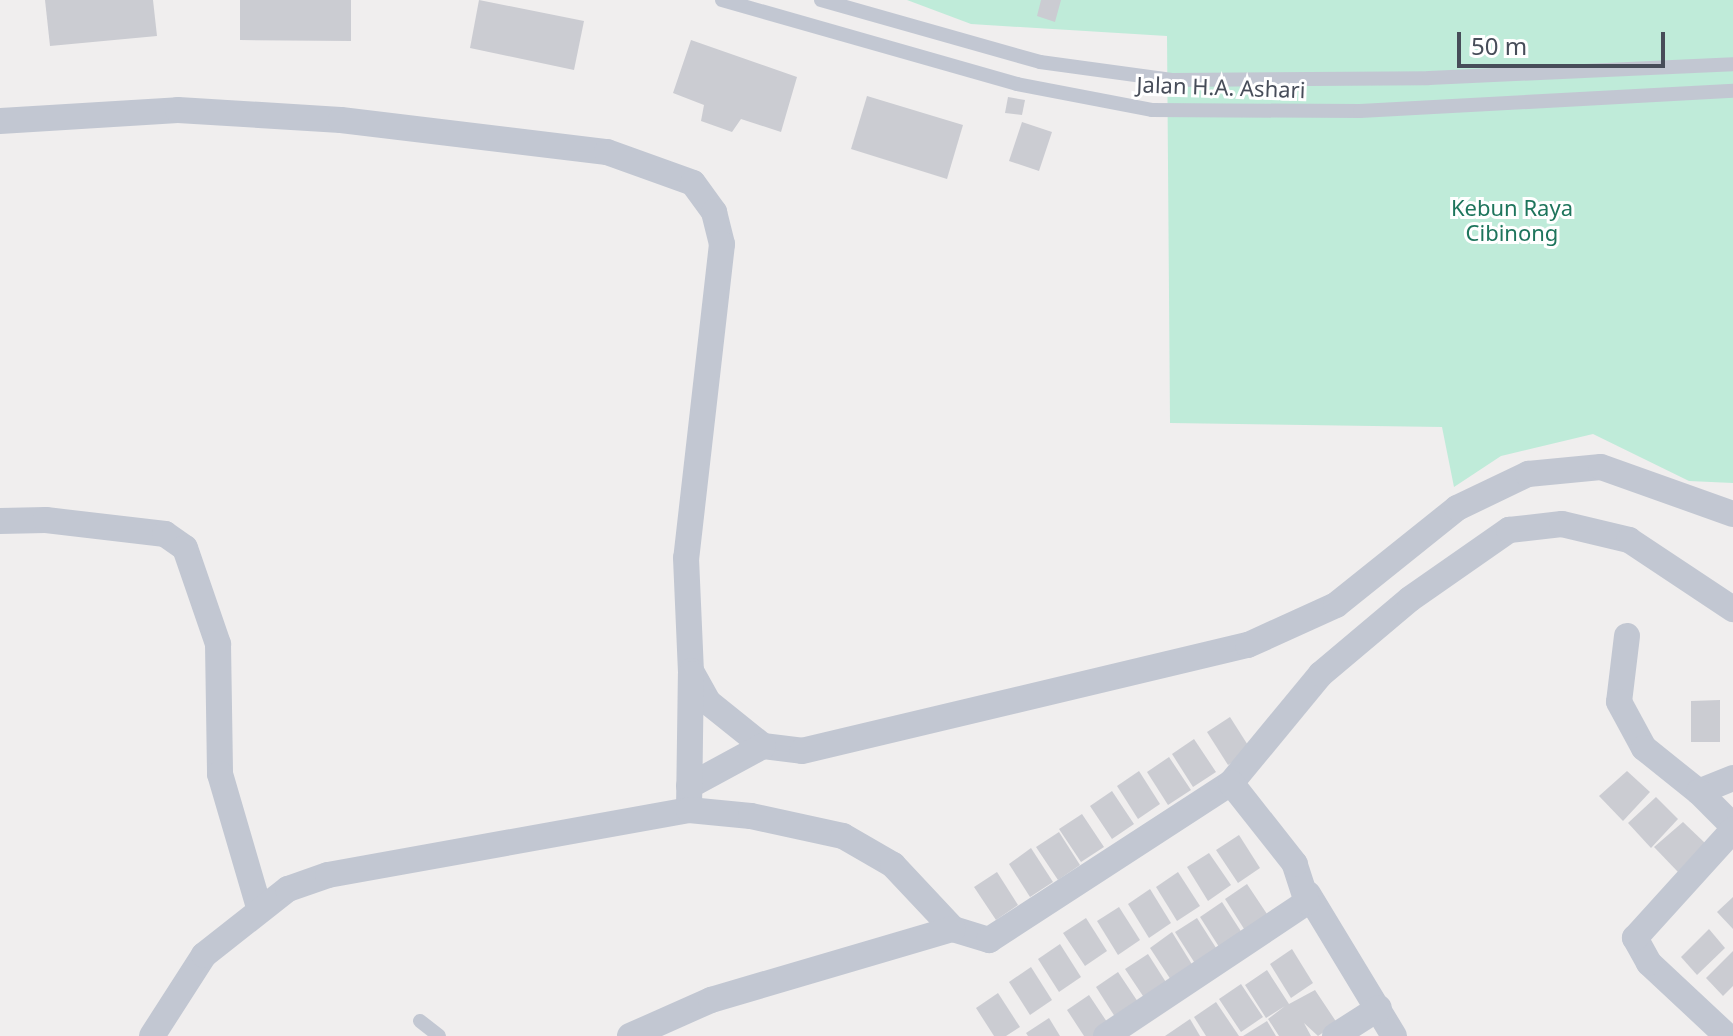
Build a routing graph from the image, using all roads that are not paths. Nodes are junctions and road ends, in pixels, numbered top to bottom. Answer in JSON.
{"nodes":[{"id":1,"x":722,"y":0,"type":"edge"},
{"id":2,"x":821,"y":0,"type":"edge"},
{"id":3,"x":1733,"y":64,"type":"edge"},
{"id":4,"x":1076,"y":70,"type":"junction"},
{"id":5,"x":1733,"y":91,"type":"edge"},
{"id":6,"x":1070,"y":98,"type":"junction"},
{"id":7,"x":0,"y":121,"type":"edge"},
{"id":8,"x":1733,"y":514,"type":"edge"},
{"id":9,"x":0,"y":521,"type":"edge"},
{"id":10,"x":1733,"y":609,"type":"edge"},
{"id":11,"x":1627,"y":636,"type":"dead end"},
{"id":12,"x":691,"y":671,"type":"junction"},
{"id":13,"x":763,"y":746,"type":"junction"},
{"id":14,"x":1733,"y":778,"type":"edge"},
{"id":15,"x":1231,"y":783,"type":"junction"},
{"id":16,"x":1699,"y":792,"type":"junction"},
{"id":17,"x":689,"y":798,"type":"junction"},
{"id":18,"x":1733,"y":828,"type":"edge"},
{"id":19,"x":1308,"y":894,"type":"junction"},
{"id":20,"x":259,"y":907,"type":"junction"},
{"id":21,"x":953,"y":929,"type":"junction"},
{"id":22,"x":1379,"y":1008,"type":"junction"},
{"id":23,"x":420,"y":1021,"type":"dead end"},
{"id":24,"x":152,"y":1036,"type":"edge"},
{"id":25,"x":439,"y":1036,"type":"edge"},
{"id":26,"x":630,"y":1036,"type":"edge"},
{"id":27,"x":1106,"y":1036,"type":"edge"},
{"id":28,"x":1335,"y":1036,"type":"edge"},
{"id":29,"x":1394,"y":1036,"type":"edge"},
{"id":30,"x":1727,"y":1036,"type":"edge"}],
"edges":[{"from":1,"to":6,"type":"lane","name":"Jalan H.A. Ashari"},
{"from":2,"to":4,"type":"lane","name":"Jalan H.A. Ashari"},
{"from":3,"to":4,"type":"lane","name":"Jalan H.A. Ashari"},
{"from":4,"to":6,"type":"lane"},
{"from":5,"to":6,"type":"lane","name":"Jalan H.A. Ashari"},
{"from":7,"to":12,"type":"street"},
{"from":8,"to":13,"type":"street"},
{"from":9,"to":20,"type":"street"},
{"from":10,"to":15,"type":"street"},
{"from":11,"to":16,"type":"street"},
{"from":12,"to":13,"type":"street"},
{"from":12,"to":17,"type":"street"},
{"from":13,"to":17,"type":"street"},
{"from":14,"to":16,"type":"street"},
{"from":15,"to":19,"type":"street"},
{"from":15,"to":21,"type":"street"},
{"from":16,"to":18,"type":"street"},
{"from":17,"to":20,"type":"street"},
{"from":17,"to":21,"type":"street"},
{"from":18,"to":30,"type":"street"},
{"from":19,"to":22,"type":"street"},
{"from":19,"to":27,"type":"street"},
{"from":20,"to":24,"type":"street"},
{"from":21,"to":26,"type":"street"},
{"from":22,"to":28,"type":"street"},
{"from":22,"to":29,"type":"street"},
{"from":23,"to":25,"type":"lane"}]}
